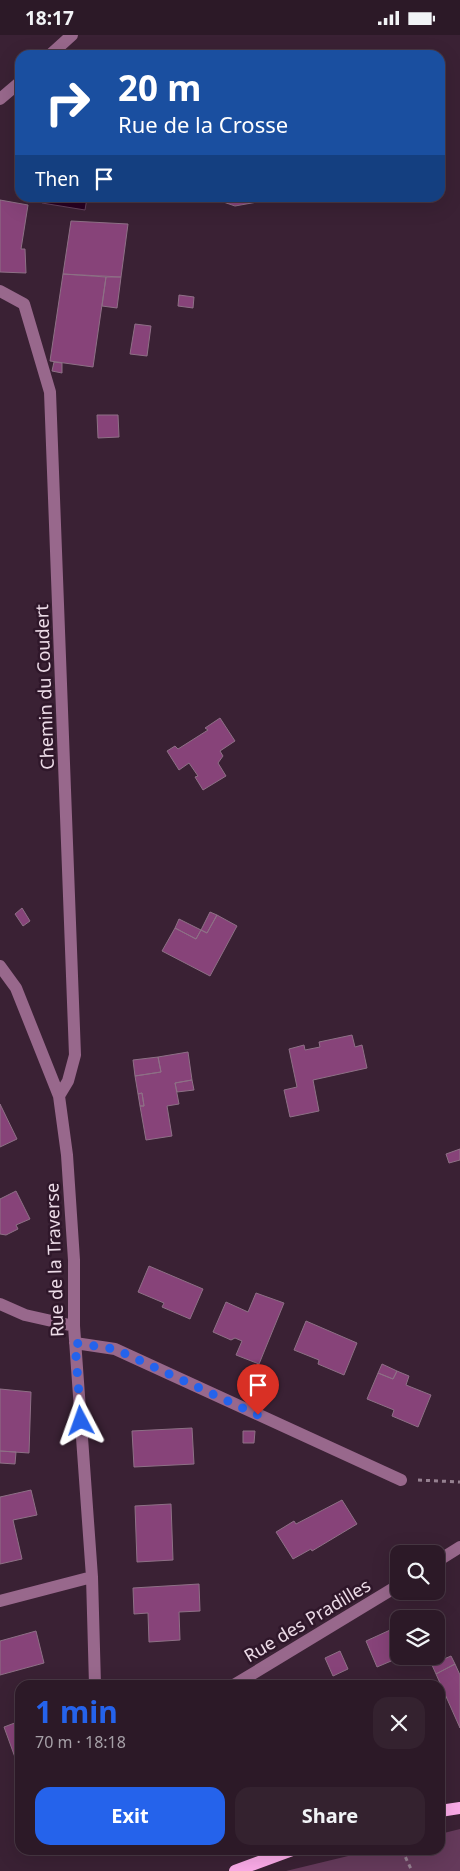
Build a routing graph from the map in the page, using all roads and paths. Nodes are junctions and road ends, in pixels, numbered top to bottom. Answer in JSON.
{"nodes":[{"id":1,"x":72,"y":35,"type":"edge"},
{"id":2,"x":56,"y":50,"type":"edge"},
{"id":3,"x":15,"y":86,"type":"edge"},
{"id":4,"x":0,"y":99,"type":"edge"},
{"id":5,"x":0,"y":291,"type":"edge"},
{"id":6,"x":0,"y":966,"type":"edge"},
{"id":7,"x":59,"y":1095,"type":"junction"},
{"id":8,"x":0,"y":1304,"type":"edge"},
{"id":9,"x":74,"y":1326,"type":"junction"},
{"id":10,"x":75,"y":1343,"type":"junction"},
{"id":11,"x":401,"y":1480,"type":"joint"},
{"id":12,"x":460,"y":1482,"type":"edge"},
{"id":13,"x":460,"y":1547,"type":"edge"},
{"id":14,"x":445,"y":1556,"type":"edge"},
{"id":15,"x":92,"y":1577,"type":"junction"},
{"id":16,"x":390,"y":1590,"type":"edge"},
{"id":17,"x":0,"y":1601,"type":"edge"},
{"id":18,"x":94,"y":1680,"type":"edge"},
{"id":19,"x":242,"y":1680,"type":"edge"},
{"id":20,"x":460,"y":1808,"type":"edge"},
{"id":21,"x":445,"y":1810,"type":"edge"},
{"id":22,"x":278,"y":1855,"type":"edge"},
{"id":23,"x":404,"y":1855,"type":"edge"},
{"id":24,"x":235,"y":1871,"type":"edge"},
{"id":25,"x":412,"y":1871,"type":"edge"}],
"edges":[{"from":1,"to":2,"type":"street"},
{"from":3,"to":4,"type":"street"},
{"from":5,"to":7,"type":"street","name":"Chemin du Coudert"},
{"from":6,"to":7,"type":"street","name":"Rue de la Traverse"},
{"from":7,"to":9,"type":"street","name":"Rue de la Traverse"},
{"from":8,"to":9,"type":"street"},
{"from":9,"to":10,"type":"street","name":"Rue de la Traverse"},
{"from":10,"to":11,"type":"street"},
{"from":10,"to":15,"type":"street","name":"Rue de la Traverse"},
{"from":11,"to":12,"type":"path"},
{"from":13,"to":14,"type":"street"},
{"from":15,"to":17,"type":"street"},
{"from":15,"to":18,"type":"street","name":"Rue de la Traverse"},
{"from":16,"to":19,"type":"street","name":"Rue des Pradilles"},
{"from":20,"to":21,"type":"main road"},
{"from":22,"to":24,"type":"main road"},
{"from":23,"to":25,"type":"path"}]}
